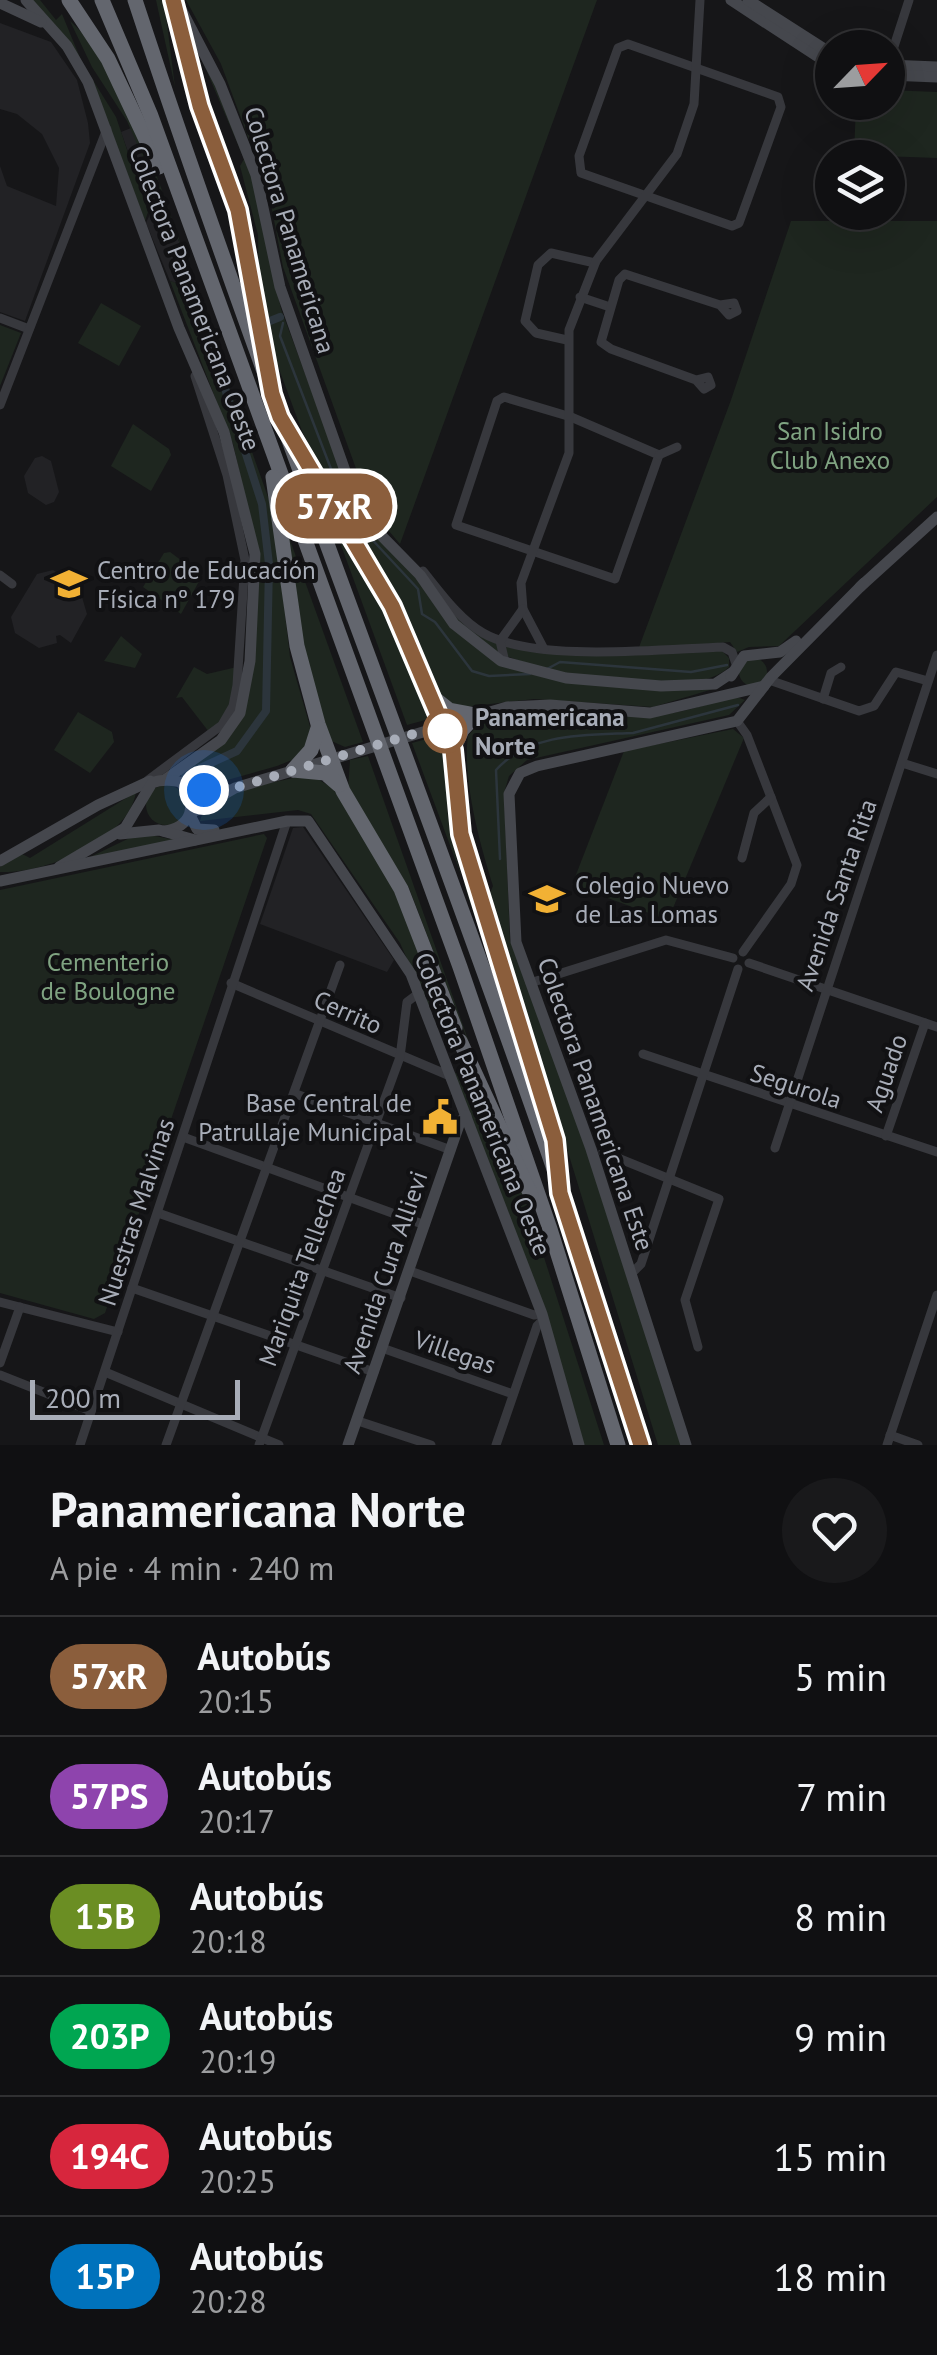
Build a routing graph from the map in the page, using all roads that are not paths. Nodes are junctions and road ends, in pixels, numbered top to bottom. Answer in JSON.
{"nodes":[{"id":1,"x":26,"y":0,"type":"edge"},
{"id":2,"x":69,"y":0,"type":"edge"},
{"id":3,"x":102,"y":0,"type":"edge"},
{"id":4,"x":135,"y":0,"type":"edge"},
{"id":5,"x":175,"y":0,"type":"edge"},
{"id":6,"x":700,"y":0,"type":"edge"},
{"id":7,"x":731,"y":0,"type":"edge"},
{"id":8,"x":748,"y":0,"type":"edge"},
{"id":9,"x":909,"y":0,"type":"edge"},
{"id":10,"x":0,"y":3,"type":"edge"},
{"id":11,"x":50,"y":28,"type":"junction"},
{"id":12,"x":899,"y":30,"type":"edge"},
{"id":13,"x":815,"y":43,"type":"edge"},
{"id":14,"x":815,"y":55,"type":"edge"},
{"id":15,"x":905,"y":66,"type":"edge"},
{"id":16,"x":937,"y":67,"type":"edge"},
{"id":17,"x":699,"y":68,"type":"junction"},
{"id":18,"x":905,"y":76,"type":"edge"},
{"id":19,"x":937,"y":77,"type":"edge"},
{"id":20,"x":106,"y":129,"type":"junction"},
{"id":21,"x":645,"y":198,"type":"junction"},
{"id":22,"x":188,"y":218,"type":"junction"},
{"id":23,"x":596,"y":263,"type":"junction"},
{"id":24,"x":580,"y":297,"type":"junction"},
{"id":25,"x":720,"y":305,"type":"dead end"},
{"id":26,"x":610,"y":307,"type":"junction"},
{"id":27,"x":0,"y":318,"type":"edge"},
{"id":28,"x":29,"y":329,"type":"junction"},
{"id":29,"x":567,"y":340,"type":"junction"},
{"id":30,"x":696,"y":380,"type":"dead end"},
{"id":31,"x":272,"y":394,"type":"junction"},
{"id":32,"x":0,"y":404,"type":"edge"},
{"id":33,"x":280,"y":417,"type":"junction"},
{"id":34,"x":572,"y":417,"type":"junction"},
{"id":35,"x":677,"y":447,"type":"dead end"},
{"id":36,"x":659,"y":454,"type":"junction"},
{"id":37,"x":272,"y":458,"type":"junction"},
{"id":38,"x":937,"y":517,"type":"edge"},
{"id":39,"x":372,"y":526,"type":"junction"},
{"id":40,"x":532,"y":552,"type":"junction"},
{"id":41,"x":0,"y":576,"type":"edge"},
{"id":42,"x":864,"y":583,"type":"junction"},
{"id":43,"x":12,"y":584,"type":"dead end"},
{"id":44,"x":523,"y":608,"type":"junction"},
{"id":45,"x":500,"y":640,"type":"junction"},
{"id":46,"x":544,"y":649,"type":"junction"},
{"id":47,"x":761,"y":655,"type":"junction"},
{"id":48,"x":937,"y":655,"type":"edge"},
{"id":49,"x":506,"y":662,"type":"junction"},
{"id":50,"x":841,"y":667,"type":"dead end"},
{"id":51,"x":735,"y":669,"type":"junction"},
{"id":52,"x":769,"y":680,"type":"junction"},
{"id":53,"x":928,"y":680,"type":"junction"},
{"id":54,"x":752,"y":690,"type":"junction"},
{"id":55,"x":432,"y":696,"type":"junction"},
{"id":56,"x":714,"y":699,"type":"junction"},
{"id":57,"x":823,"y":699,"type":"junction"},
{"id":58,"x":476,"y":715,"type":"junction"},
{"id":59,"x":737,"y":720,"type":"junction"},
{"id":60,"x":318,"y":724,"type":"junction"},
{"id":61,"x":443,"y":725,"type":"junction"},
{"id":62,"x":453,"y":750,"type":"junction"},
{"id":63,"x":331,"y":758,"type":"junction"},
{"id":64,"x":902,"y":763,"type":"junction"},
{"id":65,"x":293,"y":770,"type":"junction"},
{"id":66,"x":937,"y":774,"type":"edge"},
{"id":67,"x":156,"y":778,"type":"junction"},
{"id":68,"x":182,"y":784,"type":"junction"},
{"id":69,"x":235,"y":788,"type":"junction"},
{"id":70,"x":343,"y":791,"type":"junction"},
{"id":71,"x":772,"y":797,"type":"junction"},
{"id":72,"x":141,"y":798,"type":"junction"},
{"id":73,"x":190,"y":814,"type":"junction"},
{"id":74,"x":287,"y":821,"type":"junction"},
{"id":75,"x":161,"y":830,"type":"junction"},
{"id":76,"x":116,"y":835,"type":"junction"},
{"id":77,"x":200,"y":840,"type":"junction"},
{"id":78,"x":742,"y":858,"type":"dead end"},
{"id":79,"x":0,"y":861,"type":"edge"},
{"id":80,"x":46,"y":872,"type":"junction"},
{"id":81,"x":0,"y":881,"type":"edge"},
{"id":82,"x":743,"y":952,"type":"junction"},
{"id":83,"x":732,"y":958,"type":"junction"},
{"id":84,"x":750,"y":963,"type":"junction"},
{"id":85,"x":340,"y":965,"type":"dead end"},
{"id":86,"x":738,"y":969,"type":"junction"},
{"id":87,"x":231,"y":983,"type":"junction"},
{"id":88,"x":530,"y":984,"type":"junction"},
{"id":89,"x":824,"y":988,"type":"junction"},
{"id":90,"x":419,"y":993,"type":"junction"},
{"id":91,"x":320,"y":1021,"type":"junction"},
{"id":92,"x":924,"y":1022,"type":"junction"},
{"id":93,"x":937,"y":1027,"type":"edge"},
{"id":94,"x":643,"y":1054,"type":"dead end"},
{"id":95,"x":400,"y":1057,"type":"junction"},
{"id":96,"x":450,"y":1076,"type":"junction"},
{"id":97,"x":705,"y":1077,"type":"junction"},
{"id":98,"x":296,"y":1094,"type":"junction"},
{"id":99,"x":789,"y":1106,"type":"junction"},
{"id":100,"x":466,"y":1116,"type":"junction"},
{"id":101,"x":375,"y":1124,"type":"junction"},
{"id":102,"x":886,"y":1136,"type":"junction"},
{"id":103,"x":183,"y":1138,"type":"junction"},
{"id":104,"x":775,"y":1148,"type":"dead end"},
{"id":105,"x":451,"y":1150,"type":"junction"},
{"id":106,"x":604,"y":1152,"type":"dead end"},
{"id":107,"x":937,"y":1152,"type":"edge"},
{"id":108,"x":267,"y":1166,"type":"junction"},
{"id":109,"x":671,"y":1178,"type":"junction"},
{"id":110,"x":560,"y":1193,"type":"junction"},
{"id":111,"x":349,"y":1196,"type":"junction"},
{"id":112,"x":158,"y":1213,"type":"junction"},
{"id":113,"x":425,"y":1225,"type":"junction"},
{"id":114,"x":550,"y":1229,"type":"junction"},
{"id":115,"x":240,"y":1241,"type":"junction"},
{"id":116,"x":323,"y":1270,"type":"junction"},
{"id":117,"x":410,"y":1271,"type":"junction"},
{"id":118,"x":632,"y":1273,"type":"junction"},
{"id":119,"x":132,"y":1288,"type":"junction"},
{"id":120,"x":937,"y":1295,"type":"edge"},
{"id":121,"x":400,"y":1298,"type":"junction"},
{"id":122,"x":0,"y":1302,"type":"edge"},
{"id":123,"x":20,"y":1308,"type":"junction"},
{"id":124,"x":214,"y":1316,"type":"junction"},
{"id":125,"x":542,"y":1317,"type":"junction"},
{"id":126,"x":932,"y":1326,"type":"edge"},
{"id":127,"x":118,"y":1332,"type":"junction"},
{"id":128,"x":296,"y":1345,"type":"junction"},
{"id":129,"x":382,"y":1348,"type":"junction"},
{"id":130,"x":698,"y":1348,"type":"dead end"},
{"id":131,"x":0,"y":1362,"type":"edge"},
{"id":132,"x":105,"y":1372,"type":"junction"},
{"id":133,"x":374,"y":1372,"type":"junction"},
{"id":134,"x":0,"y":1375,"type":"edge"},
{"id":135,"x":514,"y":1394,"type":"junction"},
{"id":136,"x":179,"y":1402,"type":"junction"},
{"id":137,"x":91,"y":1411,"type":"junction"},
{"id":138,"x":358,"y":1420,"type":"junction"},
{"id":139,"x":888,"y":1440,"type":"edge"},
{"id":140,"x":261,"y":1441,"type":"edge"},
{"id":141,"x":80,"y":1445,"type":"edge"},
{"id":142,"x":166,"y":1445,"type":"edge"},
{"id":143,"x":279,"y":1445,"type":"edge"},
{"id":144,"x":348,"y":1445,"type":"edge"},
{"id":145,"x":430,"y":1445,"type":"edge"},
{"id":146,"x":496,"y":1445,"type":"edge"},
{"id":147,"x":578,"y":1445,"type":"edge"},
{"id":148,"x":618,"y":1445,"type":"edge"},
{"id":149,"x":641,"y":1445,"type":"edge"},
{"id":150,"x":686,"y":1445,"type":"edge"},
{"id":151,"x":918,"y":1445,"type":"edge"}],
"edges":[{"from":1,"to":11,"type":"street","name":"Colectora Panamericana Oeste"},
{"from":2,"to":22,"type":"highway"},
{"from":3,"to":22,"type":"highway"},
{"from":4,"to":31,"type":"highway"},
{"from":5,"to":31,"type":"highway"},
{"from":5,"to":39,"type":"street","name":"Colectora Panamericana"},
{"from":6,"to":17,"type":"street"},
{"from":7,"to":14,"type":"street"},
{"from":8,"to":13,"type":"street"},
{"from":9,"to":12,"type":"street"},
{"from":10,"to":11,"type":"street"},
{"from":11,"to":20,"type":"street","name":"Colectora Panamericana Oeste"},
{"from":15,"to":16,"type":"street"},
{"from":17,"to":21,"type":"street"},
{"from":17,"to":21,"type":"street"},
{"from":17,"to":21,"type":"street"},
{"from":18,"to":19,"type":"street"},
{"from":20,"to":28,"type":"street"},
{"from":20,"to":67,"type":"street","name":"Colectora Panamericana Oeste"},
{"from":21,"to":23,"type":"street"},
{"from":22,"to":37,"type":"highway"},
{"from":23,"to":24,"type":"street"},
{"from":23,"to":29,"type":"street"},
{"from":24,"to":26,"type":"street"},
{"from":24,"to":29,"type":"street"},
{"from":25,"to":26,"type":"street"},
{"from":26,"to":30,"type":"street"},
{"from":27,"to":28,"type":"street"},
{"from":28,"to":32,"type":"street"},
{"from":29,"to":34,"type":"street"},
{"from":31,"to":33,"type":"highway"},
{"from":33,"to":55,"type":"highway"},
{"from":33,"to":110,"type":"highway"},
{"from":34,"to":36,"type":"street"},
{"from":34,"to":40,"type":"street"},
{"from":34,"to":40,"type":"street"},
{"from":35,"to":36,"type":"street"},
{"from":36,"to":40,"type":"street"},
{"from":37,"to":60,"type":"highway"},
{"from":37,"to":114,"type":"highway"},
{"from":38,"to":42,"type":"street"},
{"from":39,"to":45,"type":"street"},
{"from":39,"to":49,"type":"street","name":"Colectora Panamericana"},
{"from":40,"to":44,"type":"street"},
{"from":41,"to":43,"type":"street"},
{"from":42,"to":47,"type":"street"},
{"from":42,"to":52,"type":"street"},
{"from":44,"to":45,"type":"street"},
{"from":44,"to":46,"type":"street"},
{"from":45,"to":46,"type":"street"},
{"from":45,"to":49,"type":"street"},
{"from":46,"to":51,"type":"street"},
{"from":47,"to":51,"type":"street"},
{"from":47,"to":52,"type":"street"},
{"from":48,"to":53,"type":"street","name":"Avenida Santa Rita"},
{"from":49,"to":51,"type":"street","name":"Colectora Panamericana"},
{"from":50,"to":57,"type":"street"},
{"from":51,"to":54,"type":"street"},
{"from":51,"to":56,"type":"street"},
{"from":52,"to":54,"type":"street"},
{"from":52,"to":57,"type":"street"},
{"from":52,"to":59,"type":"street"},
{"from":53,"to":57,"type":"street"},
{"from":53,"to":64,"type":"street","name":"Avenida Santa Rita"},
{"from":54,"to":56,"type":"street"},
{"from":55,"to":58,"type":"highway"},
{"from":55,"to":61,"type":"highway"},
{"from":56,"to":58,"type":"street"},
{"from":58,"to":61,"type":"street"},
{"from":58,"to":62,"type":"highway"},
{"from":59,"to":71,"type":"street"},
{"from":59,"to":88,"type":"street","name":"Colectora Panamericana Este"},
{"from":60,"to":63,"type":"highway"},
{"from":60,"to":65,"type":"highway"},
{"from":61,"to":62,"type":"highway"},
{"from":61,"to":63,"type":"street"},
{"from":62,"to":110,"type":"highway"},
{"from":63,"to":65,"type":"street"},
{"from":63,"to":70,"type":"highway"},
{"from":64,"to":66,"type":"street"},
{"from":64,"to":89,"type":"street","name":"Avenida Santa Rita"},
{"from":65,"to":69,"type":"street"},
{"from":65,"to":70,"type":"highway"},
{"from":67,"to":68,"type":"street"},
{"from":67,"to":72,"type":"street"},
{"from":67,"to":79,"type":"street"},
{"from":68,"to":69,"type":"street"},
{"from":68,"to":73,"type":"street"},
{"from":69,"to":73,"type":"street"},
{"from":70,"to":114,"type":"highway"},
{"from":71,"to":78,"type":"street"},
{"from":71,"to":82,"type":"street"},
{"from":72,"to":75,"type":"street"},
{"from":72,"to":76,"type":"street"},
{"from":73,"to":74,"type":"street"},
{"from":73,"to":75,"type":"street"},
{"from":74,"to":77,"type":"street"},
{"from":74,"to":87,"type":"street","name":"Nuestras Malvinas"},
{"from":74,"to":90,"type":"street","name":"Colectora Panamericana Oeste"},
{"from":75,"to":76,"type":"street"},
{"from":75,"to":77,"type":"street"},
{"from":76,"to":80,"type":"street"},
{"from":77,"to":80,"type":"street"},
{"from":80,"to":81,"type":"street"},
{"from":82,"to":83,"type":"street"},
{"from":82,"to":84,"type":"street"},
{"from":83,"to":86,"type":"street"},
{"from":83,"to":88,"type":"street"},
{"from":84,"to":86,"type":"street"},
{"from":84,"to":89,"type":"street"},
{"from":85,"to":91,"type":"street"},
{"from":86,"to":97,"type":"street"},
{"from":87,"to":91,"type":"street","name":"Cerrito"},
{"from":87,"to":103,"type":"street","name":"Nuestras Malvinas"},
{"from":88,"to":118,"type":"street","name":"Colectora Panamericana Este"},
{"from":89,"to":92,"type":"street"},
{"from":89,"to":99,"type":"street","name":"Avenida Santa Rita"},
{"from":90,"to":95,"type":"street","name":"Mariquita Tellechea"},
{"from":90,"to":96,"type":"street","name":"Colectora Panamericana Oeste"},
{"from":91,"to":95,"type":"street","name":"Cerrito"},
{"from":91,"to":98,"type":"street"},
{"from":92,"to":93,"type":"street"},
{"from":92,"to":102,"type":"street","name":"Aguado"},
{"from":94,"to":97,"type":"street","name":"Segurola"},
{"from":95,"to":96,"type":"street","name":"Cerrito"},
{"from":95,"to":101,"type":"street","name":"Mariquita Tellechea"},
{"from":96,"to":100,"type":"street","name":"Colectora Panamericana Oeste"},
{"from":97,"to":99,"type":"street","name":"Segurola"},
{"from":97,"to":109,"type":"street"},
{"from":98,"to":101,"type":"street"},
{"from":98,"to":108,"type":"street"},
{"from":99,"to":102,"type":"street","name":"Segurola"},
{"from":99,"to":104,"type":"street","name":"Avenida Santa Rita"},
{"from":100,"to":105,"type":"street","name":"Avenida Cura Allievi"},
{"from":100,"to":125,"type":"street","name":"Colectora Panamericana Oeste"},
{"from":101,"to":105,"type":"street"},
{"from":101,"to":111,"type":"street","name":"Mariquita Tellechea"},
{"from":102,"to":107,"type":"street","name":"Segurola"},
{"from":103,"to":108,"type":"street"},
{"from":103,"to":112,"type":"street","name":"Nuestras Malvinas"},
{"from":105,"to":113,"type":"street","name":"Avenida Cura Allievi"},
{"from":106,"to":109,"type":"street"},
{"from":108,"to":111,"type":"street"},
{"from":108,"to":115,"type":"street"},
{"from":109,"to":118,"type":"street"},
{"from":109,"to":130,"type":"street"},
{"from":110,"to":149,"type":"highway"},
{"from":111,"to":113,"type":"street"},
{"from":111,"to":116,"type":"street","name":"Mariquita Tellechea"},
{"from":112,"to":115,"type":"street"},
{"from":112,"to":119,"type":"street","name":"Nuestras Malvinas"},
{"from":113,"to":117,"type":"street","name":"Avenida Cura Allievi"},
{"from":114,"to":148,"type":"highway"},
{"from":115,"to":116,"type":"street"},
{"from":115,"to":124,"type":"street"},
{"from":116,"to":121,"type":"street"},
{"from":116,"to":128,"type":"street","name":"Mariquita Tellechea"},
{"from":117,"to":121,"type":"street","name":"Avenida Cura Allievi"},
{"from":117,"to":125,"type":"street"},
{"from":118,"to":150,"type":"street","name":"Colectora Panamericana Este"},
{"from":119,"to":124,"type":"street"},
{"from":119,"to":127,"type":"street","name":"Nuestras Malvinas"},
{"from":120,"to":126,"type":"street"},
{"from":121,"to":129,"type":"street","name":"Avenida Cura Allievi"},
{"from":122,"to":123,"type":"street"},
{"from":123,"to":127,"type":"street"},
{"from":123,"to":131,"type":"street"},
{"from":124,"to":128,"type":"street"},
{"from":124,"to":136,"type":"street"},
{"from":125,"to":135,"type":"street"},
{"from":125,"to":147,"type":"street","name":"Colectora Panamericana Oeste"},
{"from":126,"to":139,"type":"street"},
{"from":127,"to":132,"type":"street","name":"Nuestras Malvinas"},
{"from":128,"to":133,"type":"street"},
{"from":128,"to":140,"type":"street","name":"Mariquita Tellechea"},
{"from":129,"to":133,"type":"street","name":"Avenida Cura Allievi"},
{"from":129,"to":135,"type":"street","name":"Villegas"},
{"from":132,"to":136,"type":"street"},
{"from":132,"to":137,"type":"street","name":"Nuestras Malvinas"},
{"from":133,"to":138,"type":"street","name":"Avenida Cura Allievi"},
{"from":134,"to":137,"type":"street"},
{"from":135,"to":146,"type":"street"},
{"from":136,"to":140,"type":"street"},
{"from":136,"to":142,"type":"street"},
{"from":137,"to":141,"type":"street","name":"Nuestras Malvinas"},
{"from":138,"to":144,"type":"street","name":"Avenida Cura Allievi"},
{"from":138,"to":145,"type":"street"},
{"from":139,"to":151,"type":"street"},
{"from":140,"to":143,"type":"street"}]}
